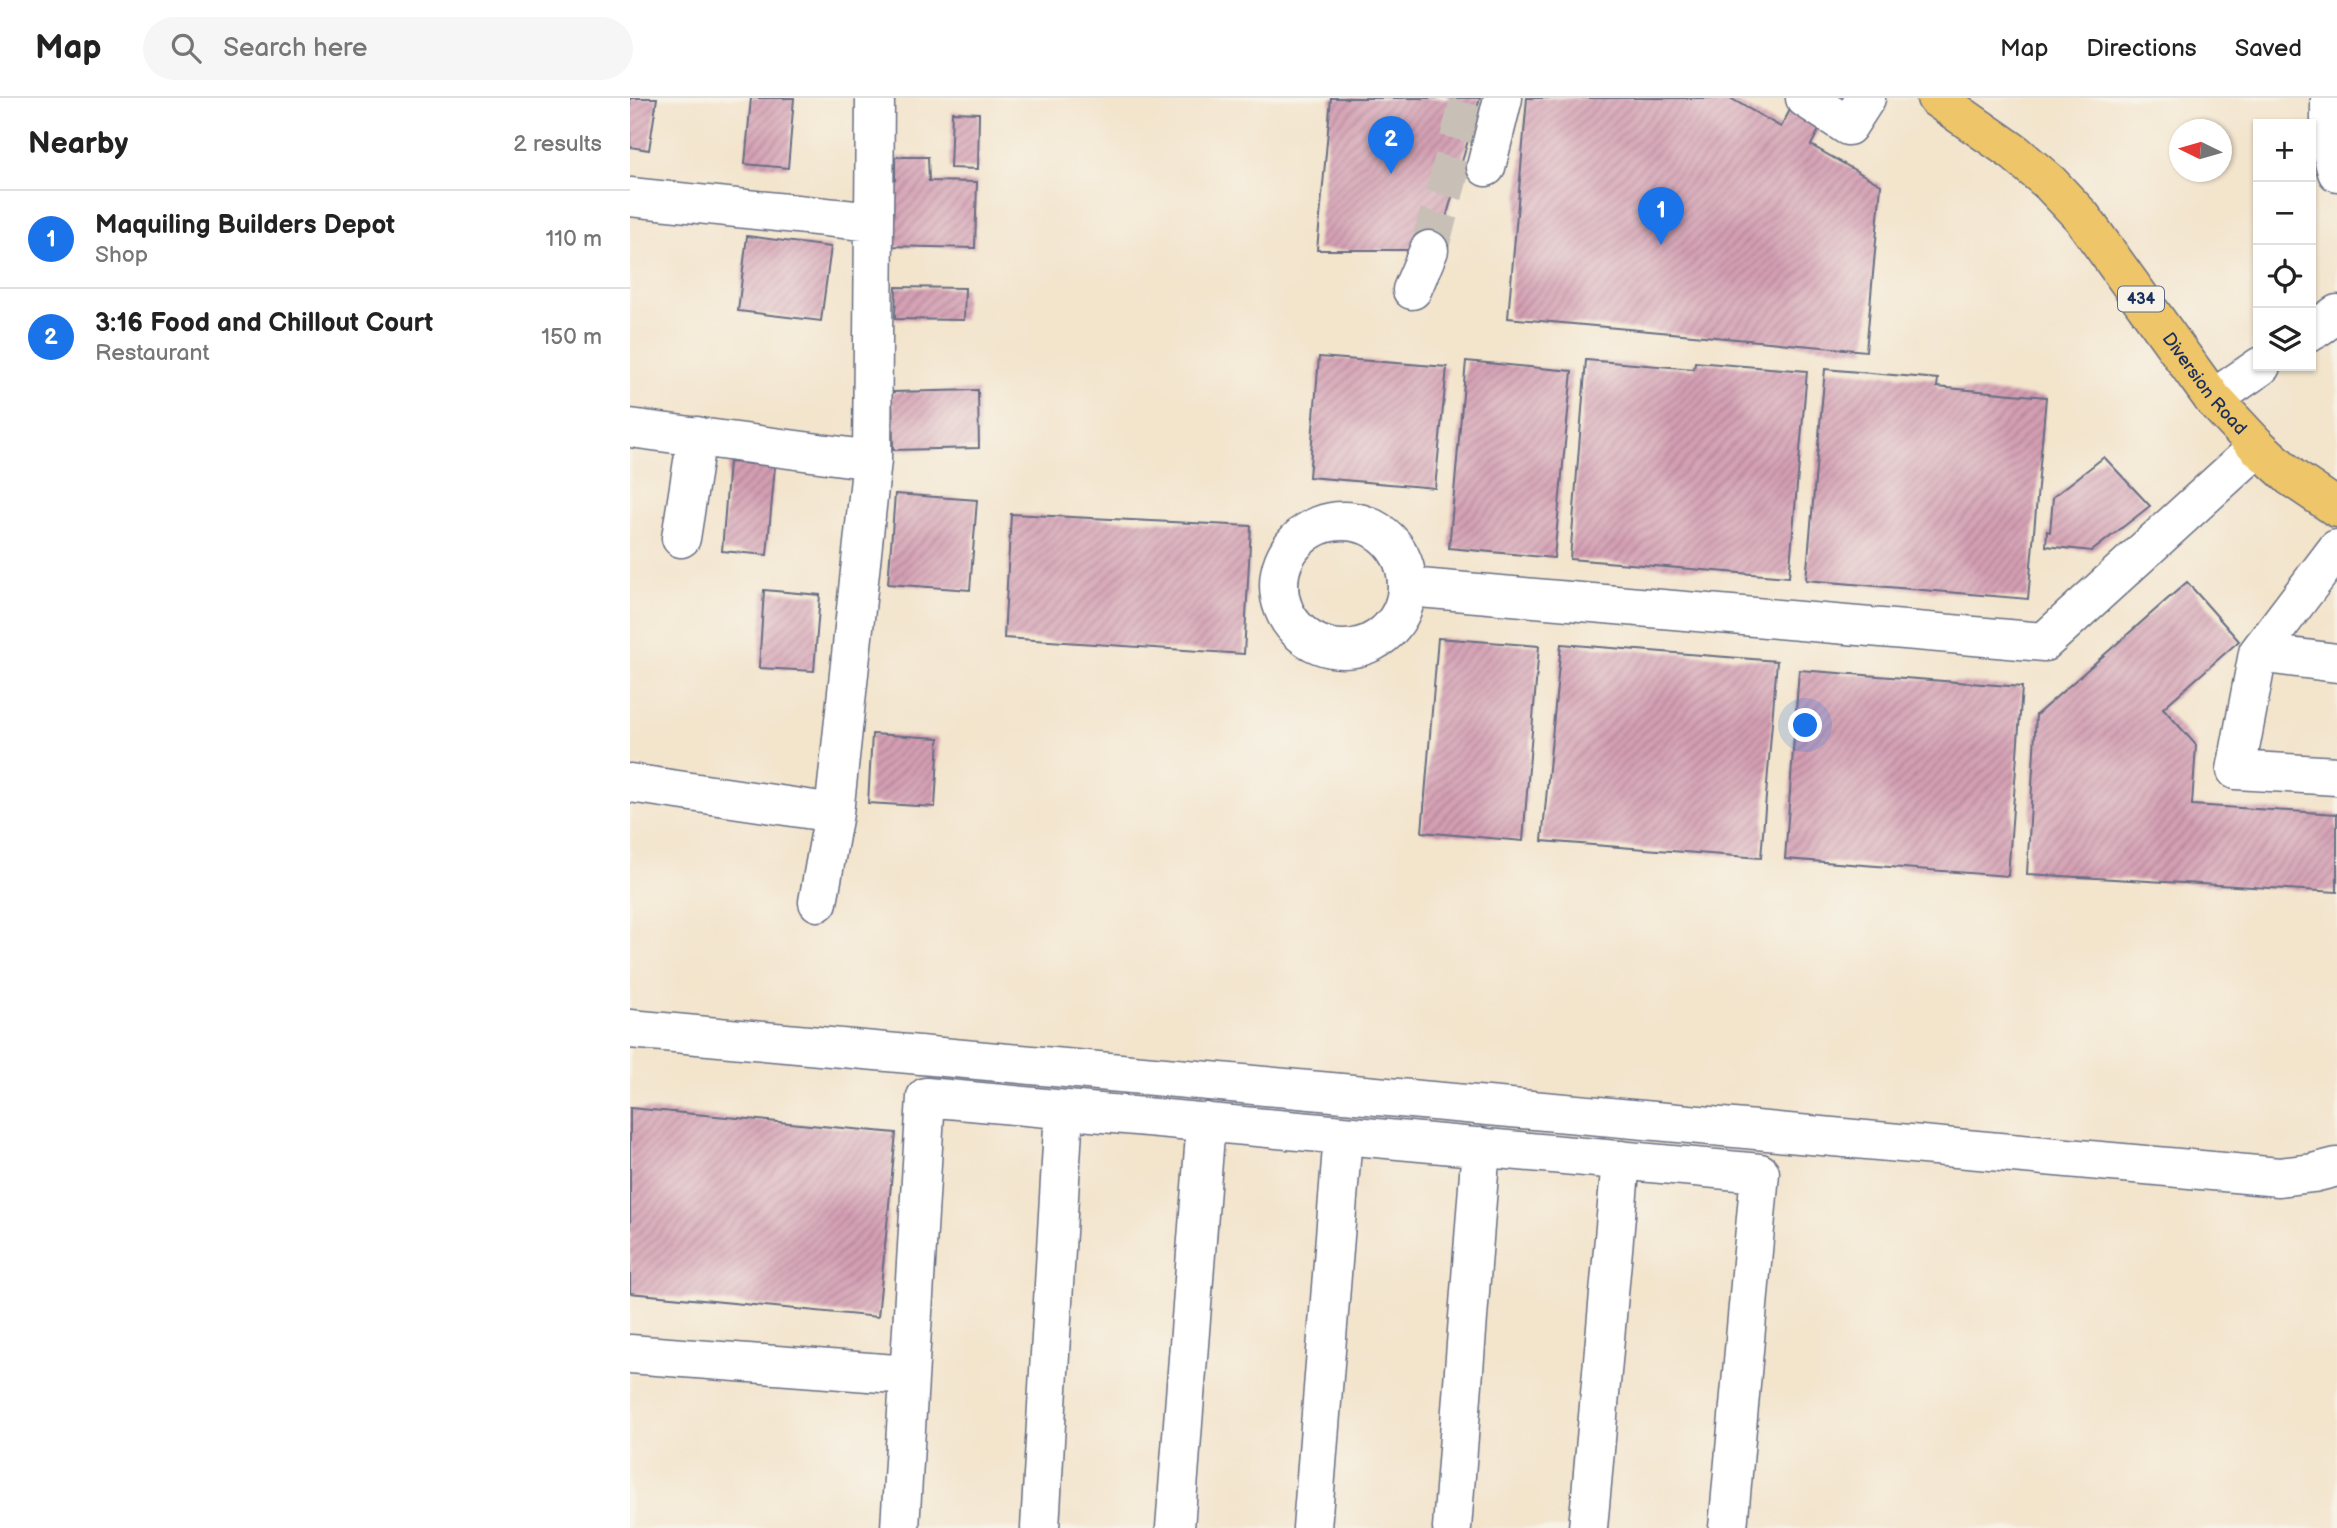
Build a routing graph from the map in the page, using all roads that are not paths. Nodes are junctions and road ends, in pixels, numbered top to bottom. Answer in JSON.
{"nodes":[{"id":1,"x":875,"y":98,"type":"edge"},
{"id":2,"x":1503,"y":98,"type":"edge"},
{"id":3,"x":1805,"y":98,"type":"edge"},
{"id":4,"x":1866,"y":98,"type":"edge"},
{"id":5,"x":1936,"y":98,"type":"edge"},
{"id":6,"x":2330,"y":98,"type":"edge"},
{"id":7,"x":1486,"y":167,"type":"dead end"},
{"id":8,"x":2337,"y":172,"type":"edge"},
{"id":9,"x":630,"y":197,"type":"edge"},
{"id":10,"x":874,"y":222,"type":"junction"},
{"id":11,"x":1429,"y":250,"type":"tunnel mouth"},
{"id":12,"x":1412,"y":290,"type":"dead end"},
{"id":13,"x":2337,"y":313,"type":"edge"},
{"id":14,"x":2316,"y":328,"type":"edge"},
{"id":15,"x":2254,"y":371,"type":"edge"},
{"id":16,"x":2213,"y":399,"type":"junction"},
{"id":17,"x":630,"y":429,"type":"edge"},
{"id":18,"x":697,"y":436,"type":"junction"},
{"id":19,"x":2258,"y":447,"type":"junction"},
{"id":20,"x":872,"y":460,"type":"junction"},
{"id":21,"x":2337,"y":508,"type":"edge"},
{"id":22,"x":681,"y":538,"type":"dead end"},
{"id":23,"x":2337,"y":550,"type":"edge"},
{"id":24,"x":1408,"y":587,"type":"dead end"},
{"id":25,"x":2258,"y":653,"type":"junction"},
{"id":26,"x":2337,"y":663,"type":"edge"},
{"id":27,"x":2337,"y":776,"type":"edge"},
{"id":28,"x":630,"y":783,"type":"edge"},
{"id":29,"x":834,"y":813,"type":"junction"},
{"id":30,"x":818,"y":902,"type":"dead end"},
{"id":31,"x":630,"y":1028,"type":"edge"},
{"id":32,"x":869,"y":1049,"type":"junction"},
{"id":33,"x":926,"y":1097,"type":"junction"},
{"id":34,"x":1064,"y":1110,"type":"junction"},
{"id":35,"x":1206,"y":1122,"type":"junction"},
{"id":36,"x":1343,"y":1135,"type":"junction"},
{"id":37,"x":1481,"y":1147,"type":"junction"},
{"id":38,"x":1621,"y":1160,"type":"junction"},
{"id":39,"x":2337,"y":1167,"type":"edge"},
{"id":40,"x":630,"y":1354,"type":"edge"},
{"id":41,"x":909,"y":1375,"type":"junction"},
{"id":42,"x":900,"y":1528,"type":"edge"},
{"id":43,"x":1040,"y":1528,"type":"edge"},
{"id":44,"x":1175,"y":1528,"type":"edge"},
{"id":45,"x":1312,"y":1528,"type":"edge"},
{"id":46,"x":1452,"y":1528,"type":"edge"},
{"id":47,"x":1588,"y":1528,"type":"edge"},
{"id":48,"x":1728,"y":1528,"type":"edge"}],
"edges":[{"from":1,"to":10,"type":"street"},
{"from":2,"to":7,"type":"street"},
{"from":3,"to":4,"type":"street"},
{"from":5,"to":16,"type":"highway","name":"Diversion Road","number":"434"},
{"from":6,"to":8,"type":"street"},
{"from":9,"to":10,"type":"street"},
{"from":10,"to":20,"type":"street"},
{"from":11,"to":12,"type":"street"},
{"from":13,"to":14,"type":"street"},
{"from":15,"to":16,"type":"street"},
{"from":16,"to":19,"type":"highway","name":"Diversion Road","number":"434"},
{"from":17,"to":18,"type":"street"},
{"from":18,"to":20,"type":"street"},
{"from":18,"to":22,"type":"street"},
{"from":19,"to":21,"type":"highway","name":"Diversion Road","number":"434"},
{"from":19,"to":24,"type":"street"},
{"from":20,"to":29,"type":"street"},
{"from":23,"to":25,"type":"street"},
{"from":25,"to":26,"type":"street"},
{"from":25,"to":27,"type":"street"},
{"from":28,"to":29,"type":"street"},
{"from":29,"to":30,"type":"street"},
{"from":31,"to":32,"type":"street"},
{"from":32,"to":33,"type":"street"},
{"from":32,"to":39,"type":"street"},
{"from":33,"to":34,"type":"street"},
{"from":33,"to":41,"type":"street"},
{"from":34,"to":35,"type":"street"},
{"from":34,"to":43,"type":"street"},
{"from":35,"to":36,"type":"street"},
{"from":35,"to":44,"type":"street"},
{"from":36,"to":37,"type":"street"},
{"from":36,"to":45,"type":"street"},
{"from":37,"to":38,"type":"street"},
{"from":37,"to":46,"type":"street"},
{"from":38,"to":47,"type":"street"},
{"from":38,"to":48,"type":"street"},
{"from":40,"to":41,"type":"street"},
{"from":41,"to":42,"type":"street"}]}
